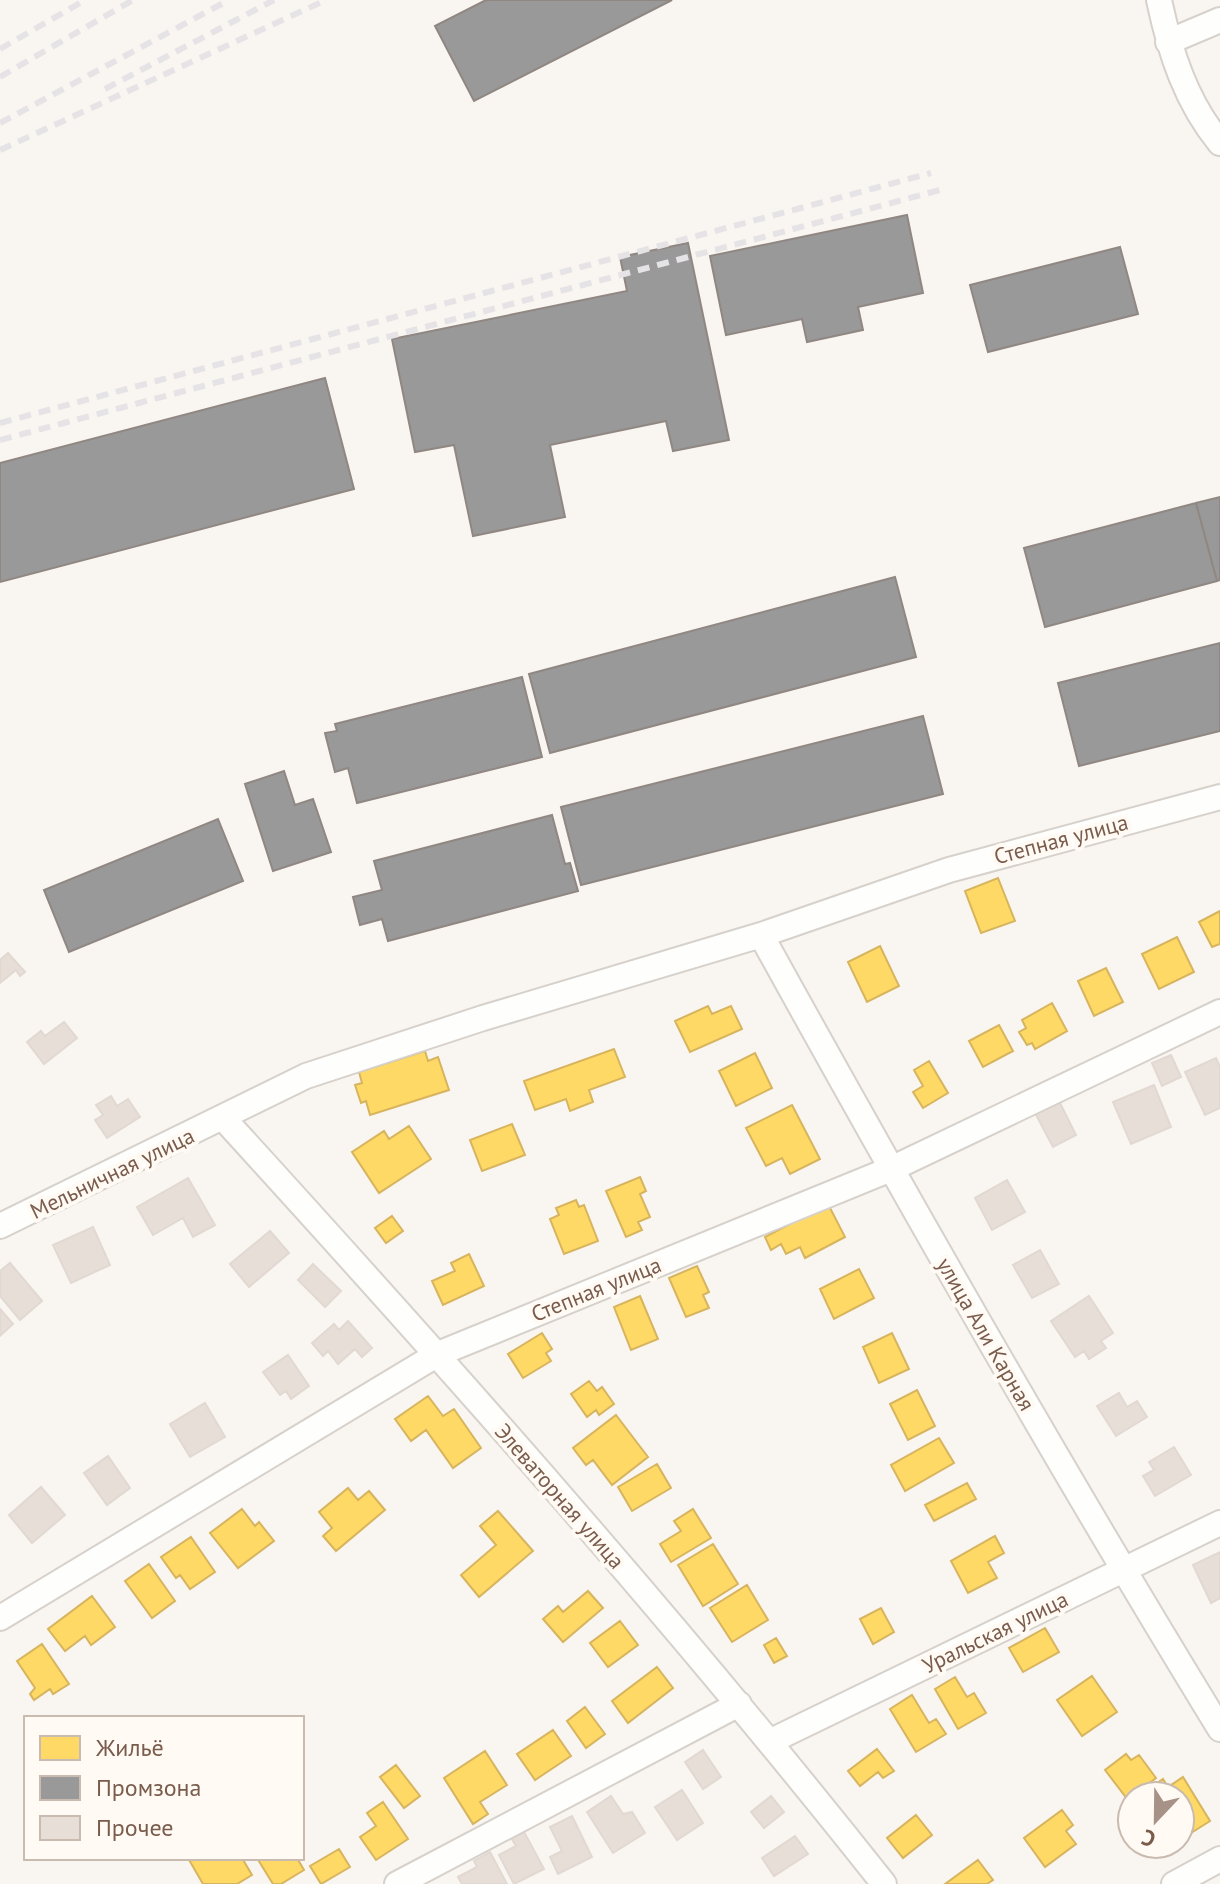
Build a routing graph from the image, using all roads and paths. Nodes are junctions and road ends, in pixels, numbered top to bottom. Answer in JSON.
{"nodes":[{"id":1,"x":1159,"y":0,"type":"edge"},
{"id":2,"x":1220,"y":20,"type":"edge"},
{"id":3,"x":1168,"y":42,"type":"junction"},
{"id":4,"x":1220,"y":143,"type":"edge"},
{"id":5,"x":1220,"y":797,"type":"edge"},
{"id":6,"x":761,"y":935,"type":"junction"},
{"id":7,"x":1220,"y":1012,"type":"edge"},
{"id":8,"x":224,"y":1119,"type":"junction"},
{"id":9,"x":891,"y":1169,"type":"junction"},
{"id":10,"x":0,"y":1226,"type":"edge"},
{"id":11,"x":438,"y":1354,"type":"junction"},
{"id":12,"x":1220,"y":1523,"type":"edge"},
{"id":13,"x":1123,"y":1570,"type":"junction"},
{"id":14,"x":0,"y":1618,"type":"edge"},
{"id":15,"x":739,"y":1704,"type":"junction"},
{"id":16,"x":1220,"y":1729,"type":"edge"},
{"id":17,"x":771,"y":1741,"type":"junction"},
{"id":18,"x":1220,"y":1859,"type":"edge"},
{"id":19,"x":397,"y":1884,"type":"edge"},
{"id":20,"x":884,"y":1884,"type":"edge"},
{"id":21,"x":1174,"y":1884,"type":"edge"}],
"edges":[{"from":1,"to":3,"type":"street"},
{"from":2,"to":3,"type":"street"},
{"from":3,"to":4,"type":"street"},
{"from":5,"to":6,"type":"street","name":"Степная улица"},
{"from":6,"to":8,"type":"street","name":"Степная улица"},
{"from":6,"to":9,"type":"street","name":"улица Али Карная"},
{"from":7,"to":9,"type":"street","name":"Степная улица"},
{"from":8,"to":10,"type":"street","name":"Мельничная улица"},
{"from":8,"to":11,"type":"street","name":"Элеваторная улица"},
{"from":9,"to":11,"type":"street","name":"Степная улица"},
{"from":9,"to":13,"type":"street","name":"улица Али Карная"},
{"from":11,"to":14,"type":"street","name":"Степная улица"},
{"from":11,"to":15,"type":"street","name":"Элеваторная улица"},
{"from":12,"to":13,"type":"street","name":"Уральская улица"},
{"from":13,"to":16,"type":"street","name":"улица Али Карная"},
{"from":13,"to":17,"type":"street","name":"Уральская улица"},
{"from":15,"to":17,"type":"street","name":"Элеваторная улица"},
{"from":15,"to":19,"type":"street"},
{"from":17,"to":20,"type":"street","name":"Элеваторная улица"},
{"from":18,"to":21,"type":"street"}]}
